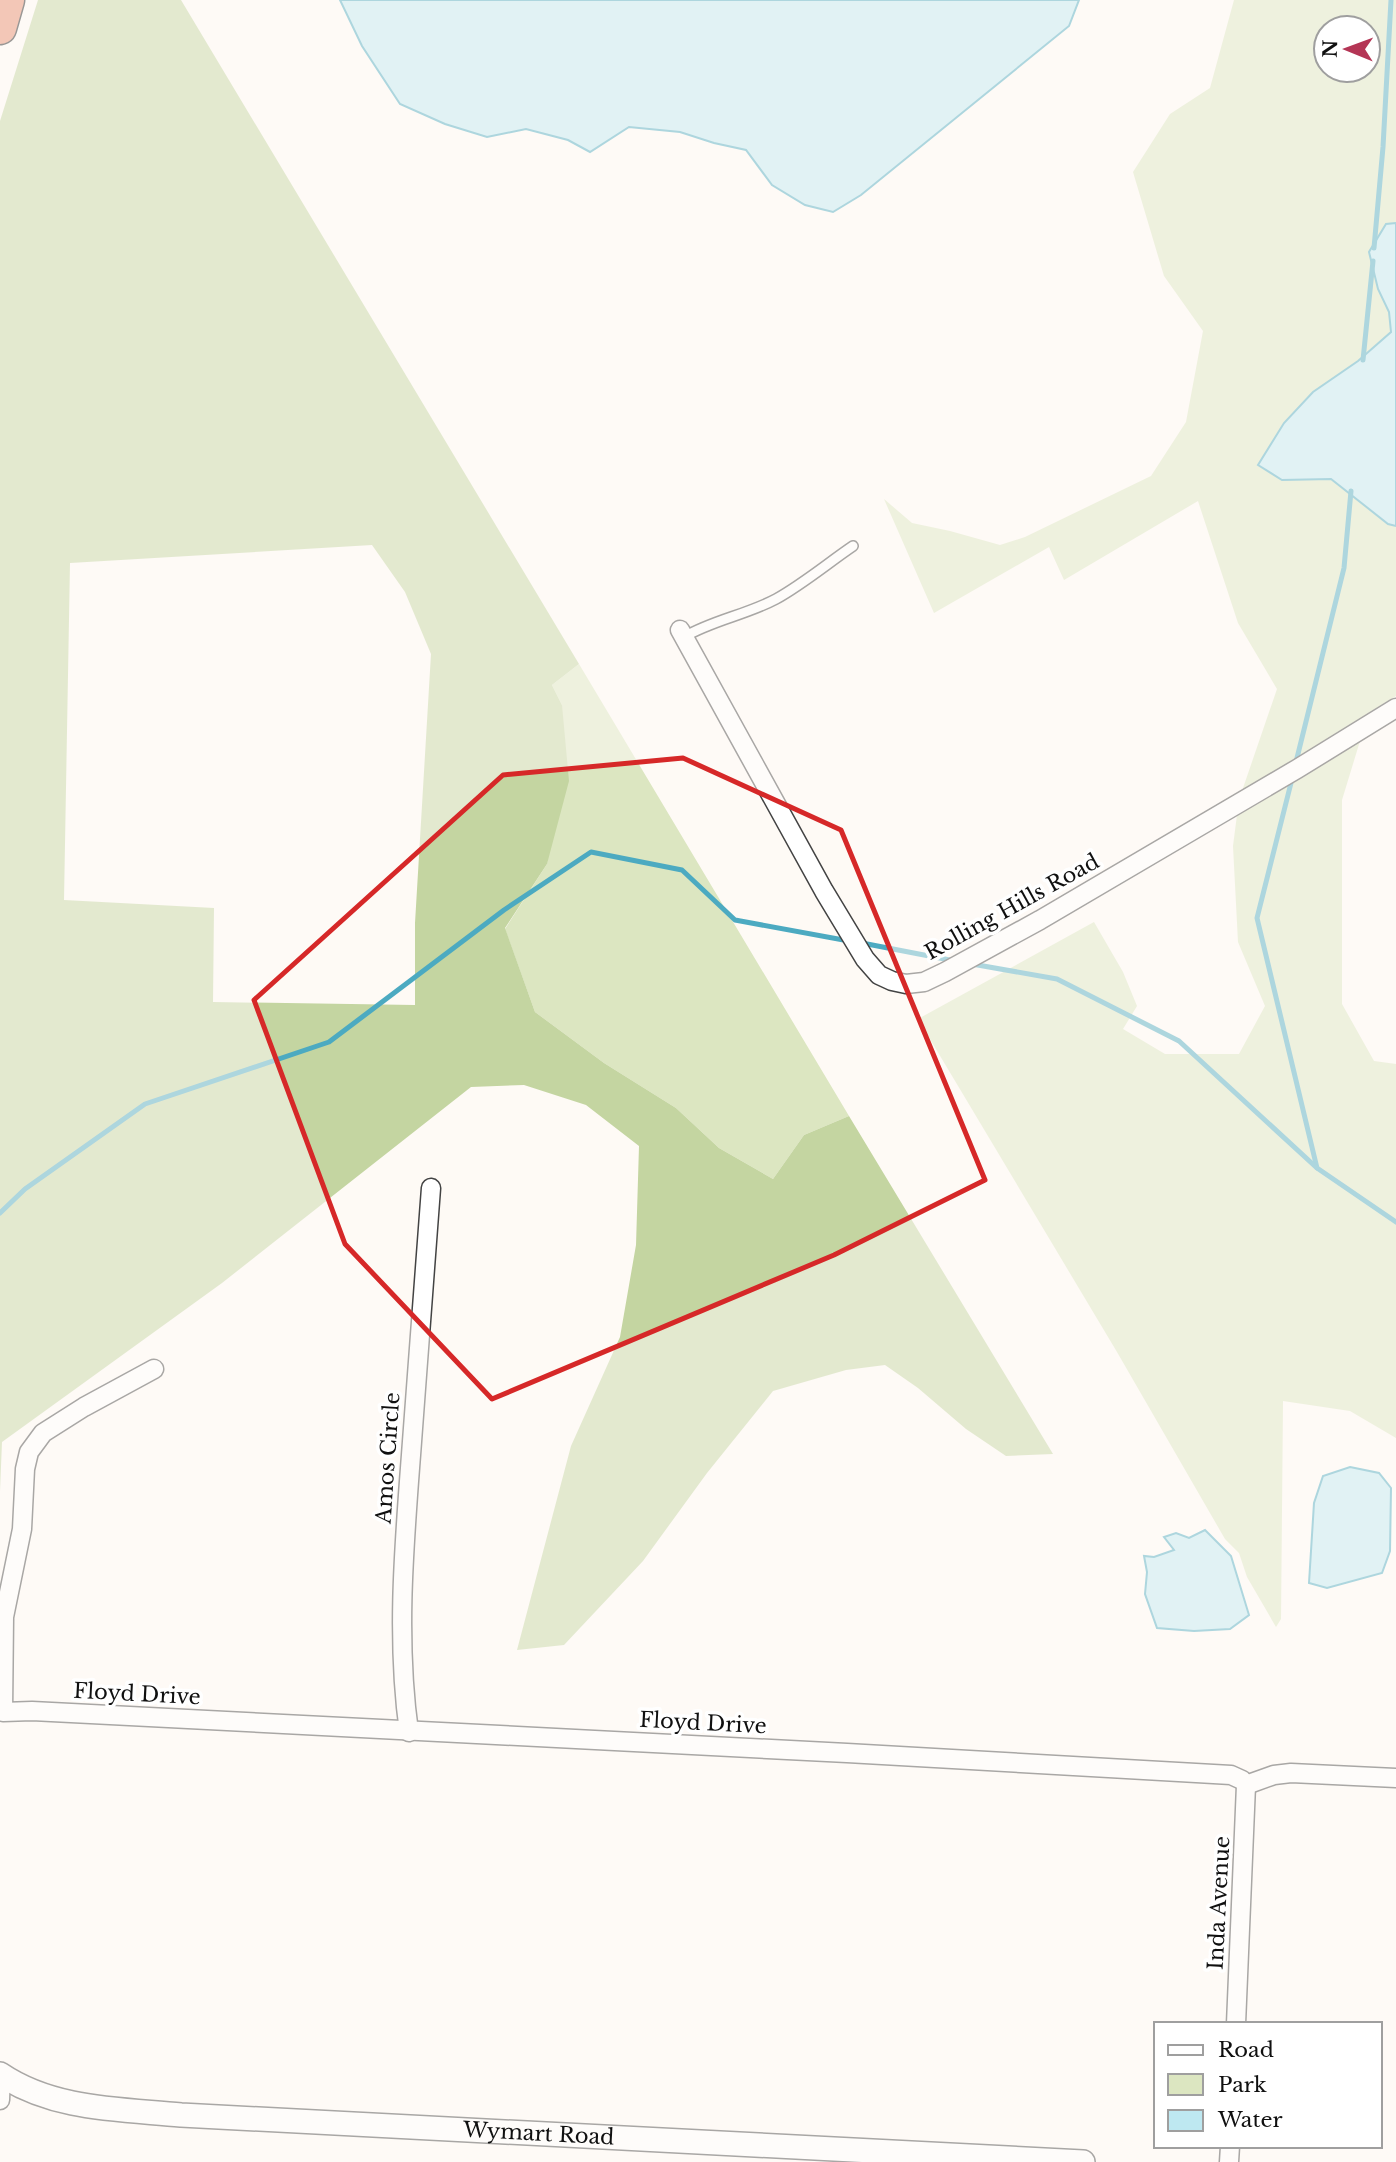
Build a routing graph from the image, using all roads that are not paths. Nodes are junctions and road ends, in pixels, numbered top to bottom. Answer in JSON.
{"nodes":[{"id":1,"x":8,"y":0,"type":"edge"},
{"id":2,"x":0,"y":28,"type":"edge"},
{"id":3,"x":853,"y":546,"type":"dead end"},
{"id":4,"x":682,"y":633,"type":"joint"},
{"id":5,"x":1396,"y":708,"type":"edge"},
{"id":6,"x":431,"y":1188,"type":"dead end"},
{"id":7,"x":154,"y":1369,"type":"dead end"},
{"id":8,"x":410,"y":1732,"type":"junction"},
{"id":9,"x":1396,"y":1778,"type":"edge"},
{"id":10,"x":1246,"y":1785,"type":"junction"},
{"id":11,"x":1236,"y":2022,"type":"edge"},
{"id":12,"x":1,"y":2074,"type":"edge"},
{"id":13,"x":0,"y":2101,"type":"edge"},
{"id":14,"x":1083,"y":2162,"type":"edge"}],
"edges":[{"from":1,"to":2,"type":"highway"},
{"from":3,"to":4,"type":"lane"},
{"from":4,"to":5,"type":"street","name":"Rolling Hills Road"},
{"from":6,"to":8,"type":"street","name":"Amos Circle"},
{"from":7,"to":8,"type":"street","name":"Floyd Drive"},
{"from":8,"to":10,"type":"street","name":"Floyd Drive"},
{"from":9,"to":10,"type":"street"},
{"from":10,"to":11,"type":"street","name":"Inda Avenue"},
{"from":12,"to":13,"type":"street"},
{"from":12,"to":14,"type":"street","name":"Wymart Road"}]}
